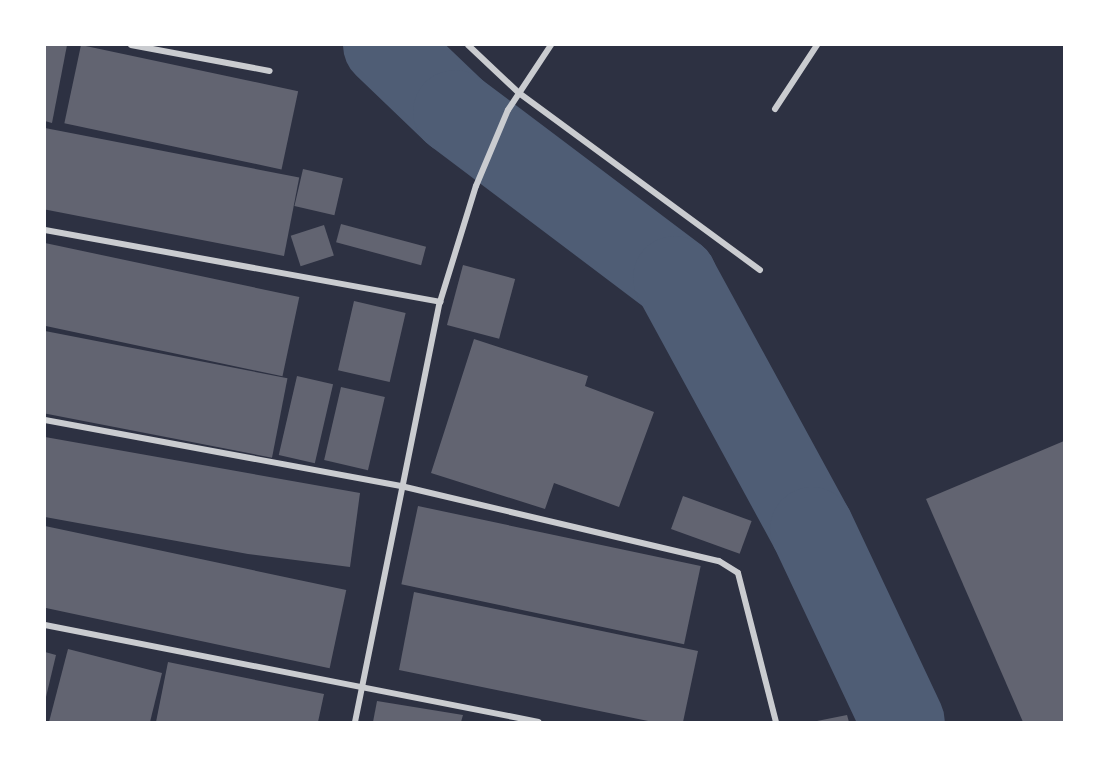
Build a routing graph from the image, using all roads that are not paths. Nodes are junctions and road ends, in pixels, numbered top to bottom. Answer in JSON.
{"nodes":[{"id":1,"x":131,"y":45,"type":"edge"},
{"id":2,"x":468,"y":45,"type":"edge"},
{"id":3,"x":551,"y":45,"type":"edge"},
{"id":4,"x":817,"y":45,"type":"edge"},
{"id":5,"x":270,"y":71,"type":"dead end"},
{"id":6,"x":519,"y":93,"type":"junction"},
{"id":7,"x":775,"y":109,"type":"dead end"},
{"id":8,"x":45,"y":230,"type":"edge"},
{"id":9,"x":760,"y":270,"type":"dead end"},
{"id":10,"x":440,"y":302,"type":"junction"},
{"id":11,"x":45,"y":420,"type":"edge"},
{"id":12,"x":401,"y":486,"type":"junction"},
{"id":13,"x":45,"y":625,"type":"edge"},
{"id":14,"x":362,"y":687,"type":"junction"},
{"id":15,"x":356,"y":722,"type":"edge"},
{"id":16,"x":539,"y":722,"type":"edge"},
{"id":17,"x":776,"y":722,"type":"edge"}],
"edges":[{"from":1,"to":5,"type":"street"},
{"from":2,"to":6,"type":"street"},
{"from":3,"to":6,"type":"street"},
{"from":4,"to":7,"type":"street"},
{"from":6,"to":9,"type":"street"},
{"from":6,"to":10,"type":"street"},
{"from":8,"to":10,"type":"street"},
{"from":10,"to":12,"type":"street"},
{"from":11,"to":12,"type":"street"},
{"from":12,"to":14,"type":"street"},
{"from":12,"to":17,"type":"street"},
{"from":13,"to":14,"type":"street"},
{"from":14,"to":15,"type":"street"},
{"from":14,"to":16,"type":"street"}]}
